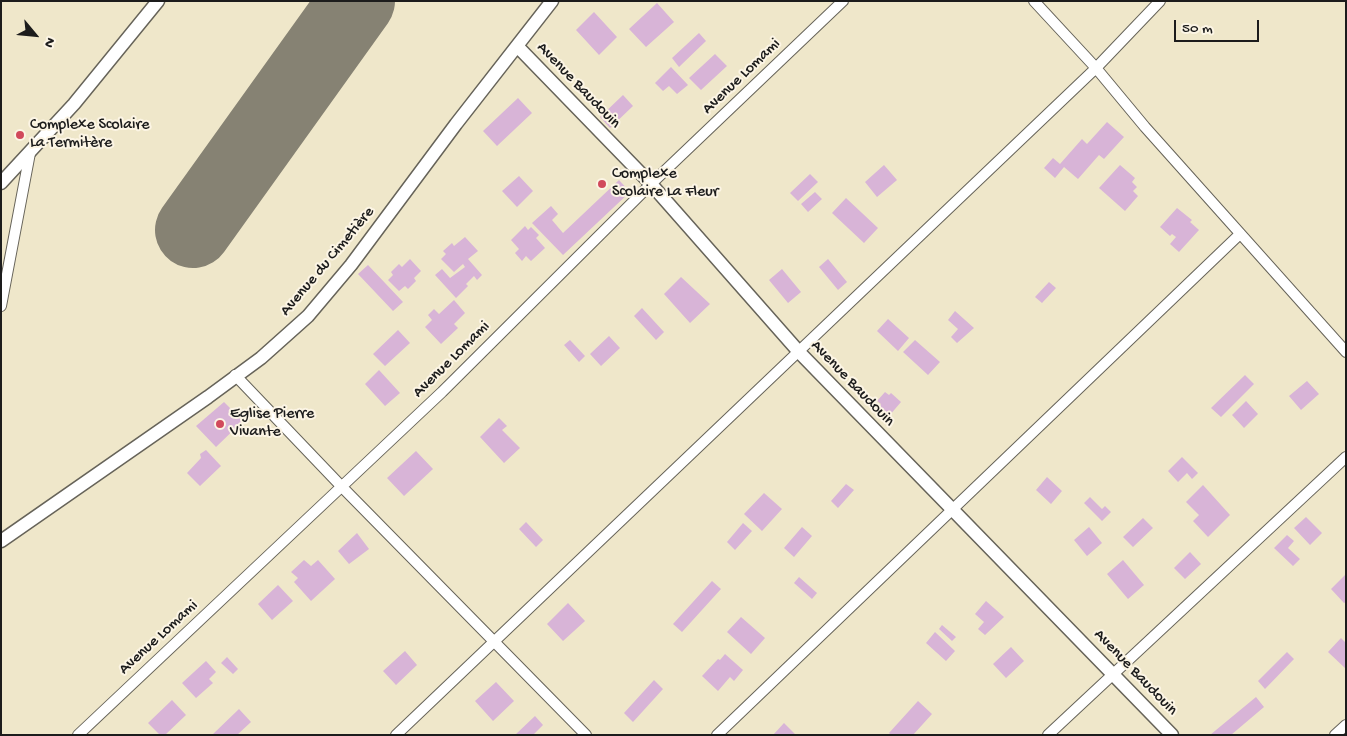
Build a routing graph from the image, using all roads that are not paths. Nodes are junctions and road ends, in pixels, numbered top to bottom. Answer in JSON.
{"nodes":[{"id":1,"x":158,"y":1,"type":"edge"},
{"id":2,"x":552,"y":1,"type":"edge"},
{"id":3,"x":843,"y":1,"type":"edge"},
{"id":4,"x":1034,"y":1,"type":"edge"},
{"id":5,"x":1160,"y":1,"type":"edge"},
{"id":6,"x":518,"y":47,"type":"junction"},
{"id":7,"x":1096,"y":68,"type":"junction"},
{"id":8,"x":30,"y":153,"type":"junction"},
{"id":9,"x":1,"y":183,"type":"edge"},
{"id":10,"x":651,"y":184,"type":"junction"},
{"id":11,"x":1240,"y":234,"type":"junction"},
{"id":12,"x":1,"y":306,"type":"edge"},
{"id":13,"x":1345,"y":349,"type":"edge"},
{"id":14,"x":799,"y":352,"type":"junction"},
{"id":15,"x":235,"y":375,"type":"junction"},
{"id":16,"x":1346,"y":456,"type":"edge"},
{"id":17,"x":342,"y":487,"type":"junction"},
{"id":18,"x":952,"y":510,"type":"junction"},
{"id":19,"x":1,"y":541,"type":"edge"},
{"id":20,"x":493,"y":642,"type":"junction"},
{"id":21,"x":1113,"y":674,"type":"junction"},
{"id":22,"x":1346,"y":725,"type":"edge"},
{"id":23,"x":78,"y":735,"type":"edge"},
{"id":24,"x":396,"y":735,"type":"edge"},
{"id":25,"x":586,"y":735,"type":"edge"},
{"id":26,"x":717,"y":735,"type":"edge"},
{"id":27,"x":1048,"y":735,"type":"edge"},
{"id":28,"x":1172,"y":735,"type":"edge"},
{"id":29,"x":1336,"y":735,"type":"edge"}],
"edges":[{"from":1,"to":8,"type":"street"},
{"from":2,"to":6,"type":"street","name":"Avenue du Cimetière"},
{"from":3,"to":10,"type":"street","name":"Avenue Lomami"},
{"from":4,"to":7,"type":"street"},
{"from":5,"to":7,"type":"street"},
{"from":6,"to":10,"type":"street","name":"Avenue Baudouin"},
{"from":6,"to":15,"type":"street","name":"Avenue du Cimetière"},
{"from":7,"to":11,"type":"street"},
{"from":7,"to":14,"type":"street"},
{"from":8,"to":9,"type":"street"},
{"from":8,"to":12,"type":"street"},
{"from":10,"to":14,"type":"street","name":"Avenue Baudouin"},
{"from":10,"to":17,"type":"street","name":"Avenue Lomami"},
{"from":11,"to":13,"type":"street"},
{"from":11,"to":18,"type":"street"},
{"from":14,"to":18,"type":"street","name":"Avenue Baudouin"},
{"from":14,"to":20,"type":"street"},
{"from":15,"to":17,"type":"street"},
{"from":15,"to":19,"type":"street","name":"Avenue du Cimetière"},
{"from":16,"to":21,"type":"street"},
{"from":17,"to":20,"type":"street"},
{"from":17,"to":23,"type":"street","name":"Avenue Lomami"},
{"from":18,"to":21,"type":"street","name":"Avenue Baudouin"},
{"from":18,"to":26,"type":"street"},
{"from":20,"to":24,"type":"street"},
{"from":20,"to":25,"type":"street"},
{"from":21,"to":27,"type":"street"},
{"from":21,"to":28,"type":"street","name":"Avenue Baudouin"},
{"from":22,"to":29,"type":"street"}]}
